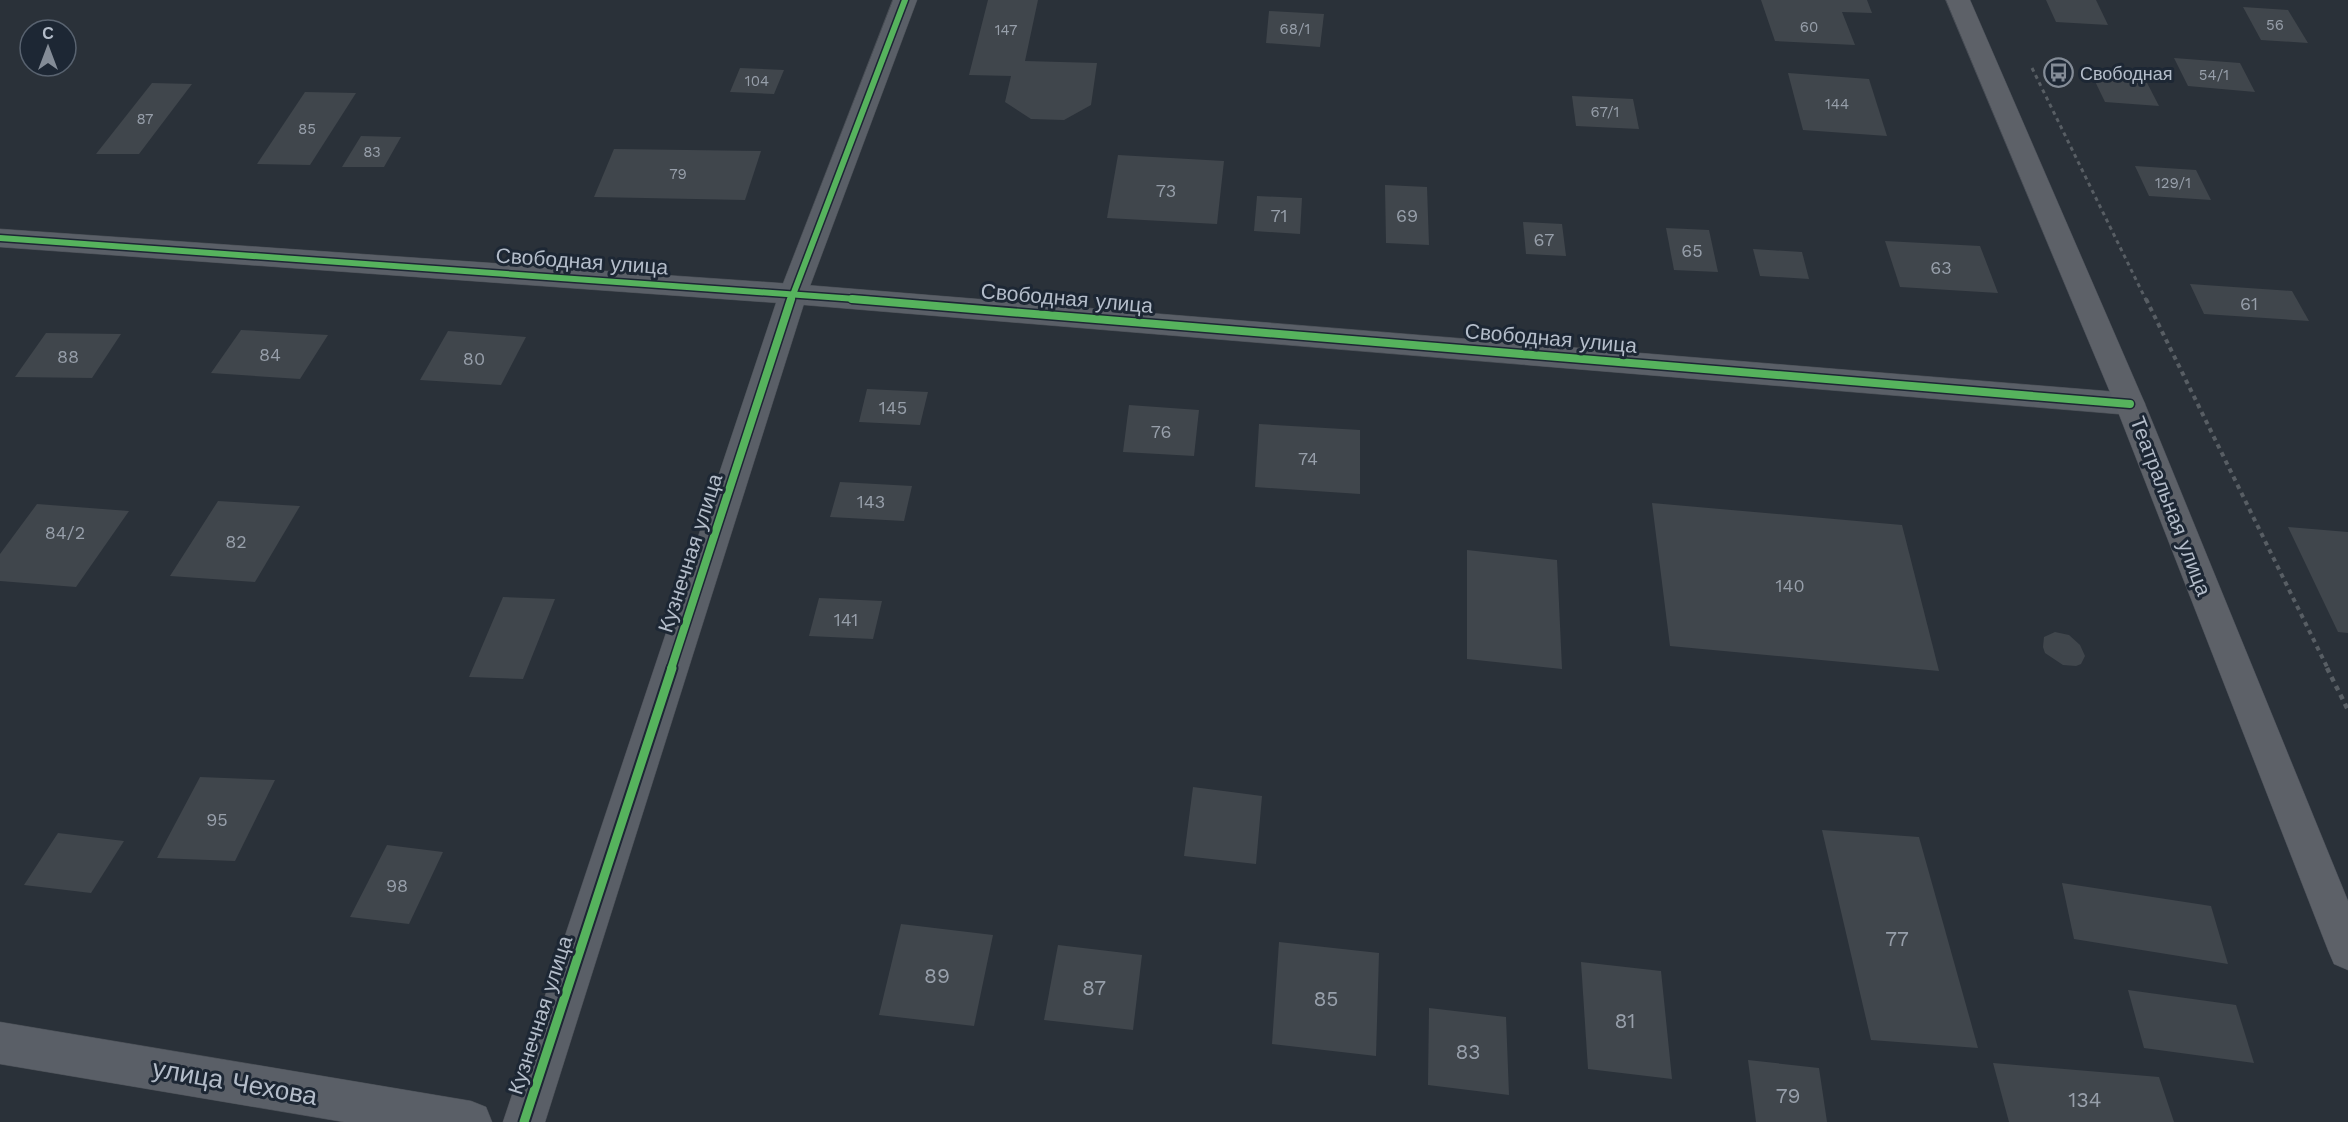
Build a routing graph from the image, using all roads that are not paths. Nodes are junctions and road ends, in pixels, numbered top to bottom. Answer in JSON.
{"nodes":[{"id":1,"x":905,"y":0,"type":"edge"},
{"id":2,"x":1958,"y":0,"type":"edge"},
{"id":3,"x":0,"y":238,"type":"edge"},
{"id":4,"x":793,"y":294,"type":"junction"},
{"id":5,"x":2130,"y":404,"type":"junction"},
{"id":6,"x":2348,"y":950,"type":"edge"},
{"id":7,"x":0,"y":1043,"type":"edge"},
{"id":8,"x":471,"y":1122,"type":"edge"},
{"id":9,"x":524,"y":1122,"type":"edge"}],
"edges":[{"from":1,"to":4,"type":"street","name":"Кузнечная улица"},
{"from":2,"to":5,"type":"main road","name":"Театральная улица"},
{"from":3,"to":4,"type":"street","name":"Свободная улица"},
{"from":4,"to":5,"type":"street","name":"Свободная улица"},
{"from":4,"to":9,"type":"street","name":"Кузнечная улица"},
{"from":5,"to":6,"type":"main road","name":"Театральная улица"},
{"from":7,"to":8,"type":"street","name":"улица Чехова"}]}
